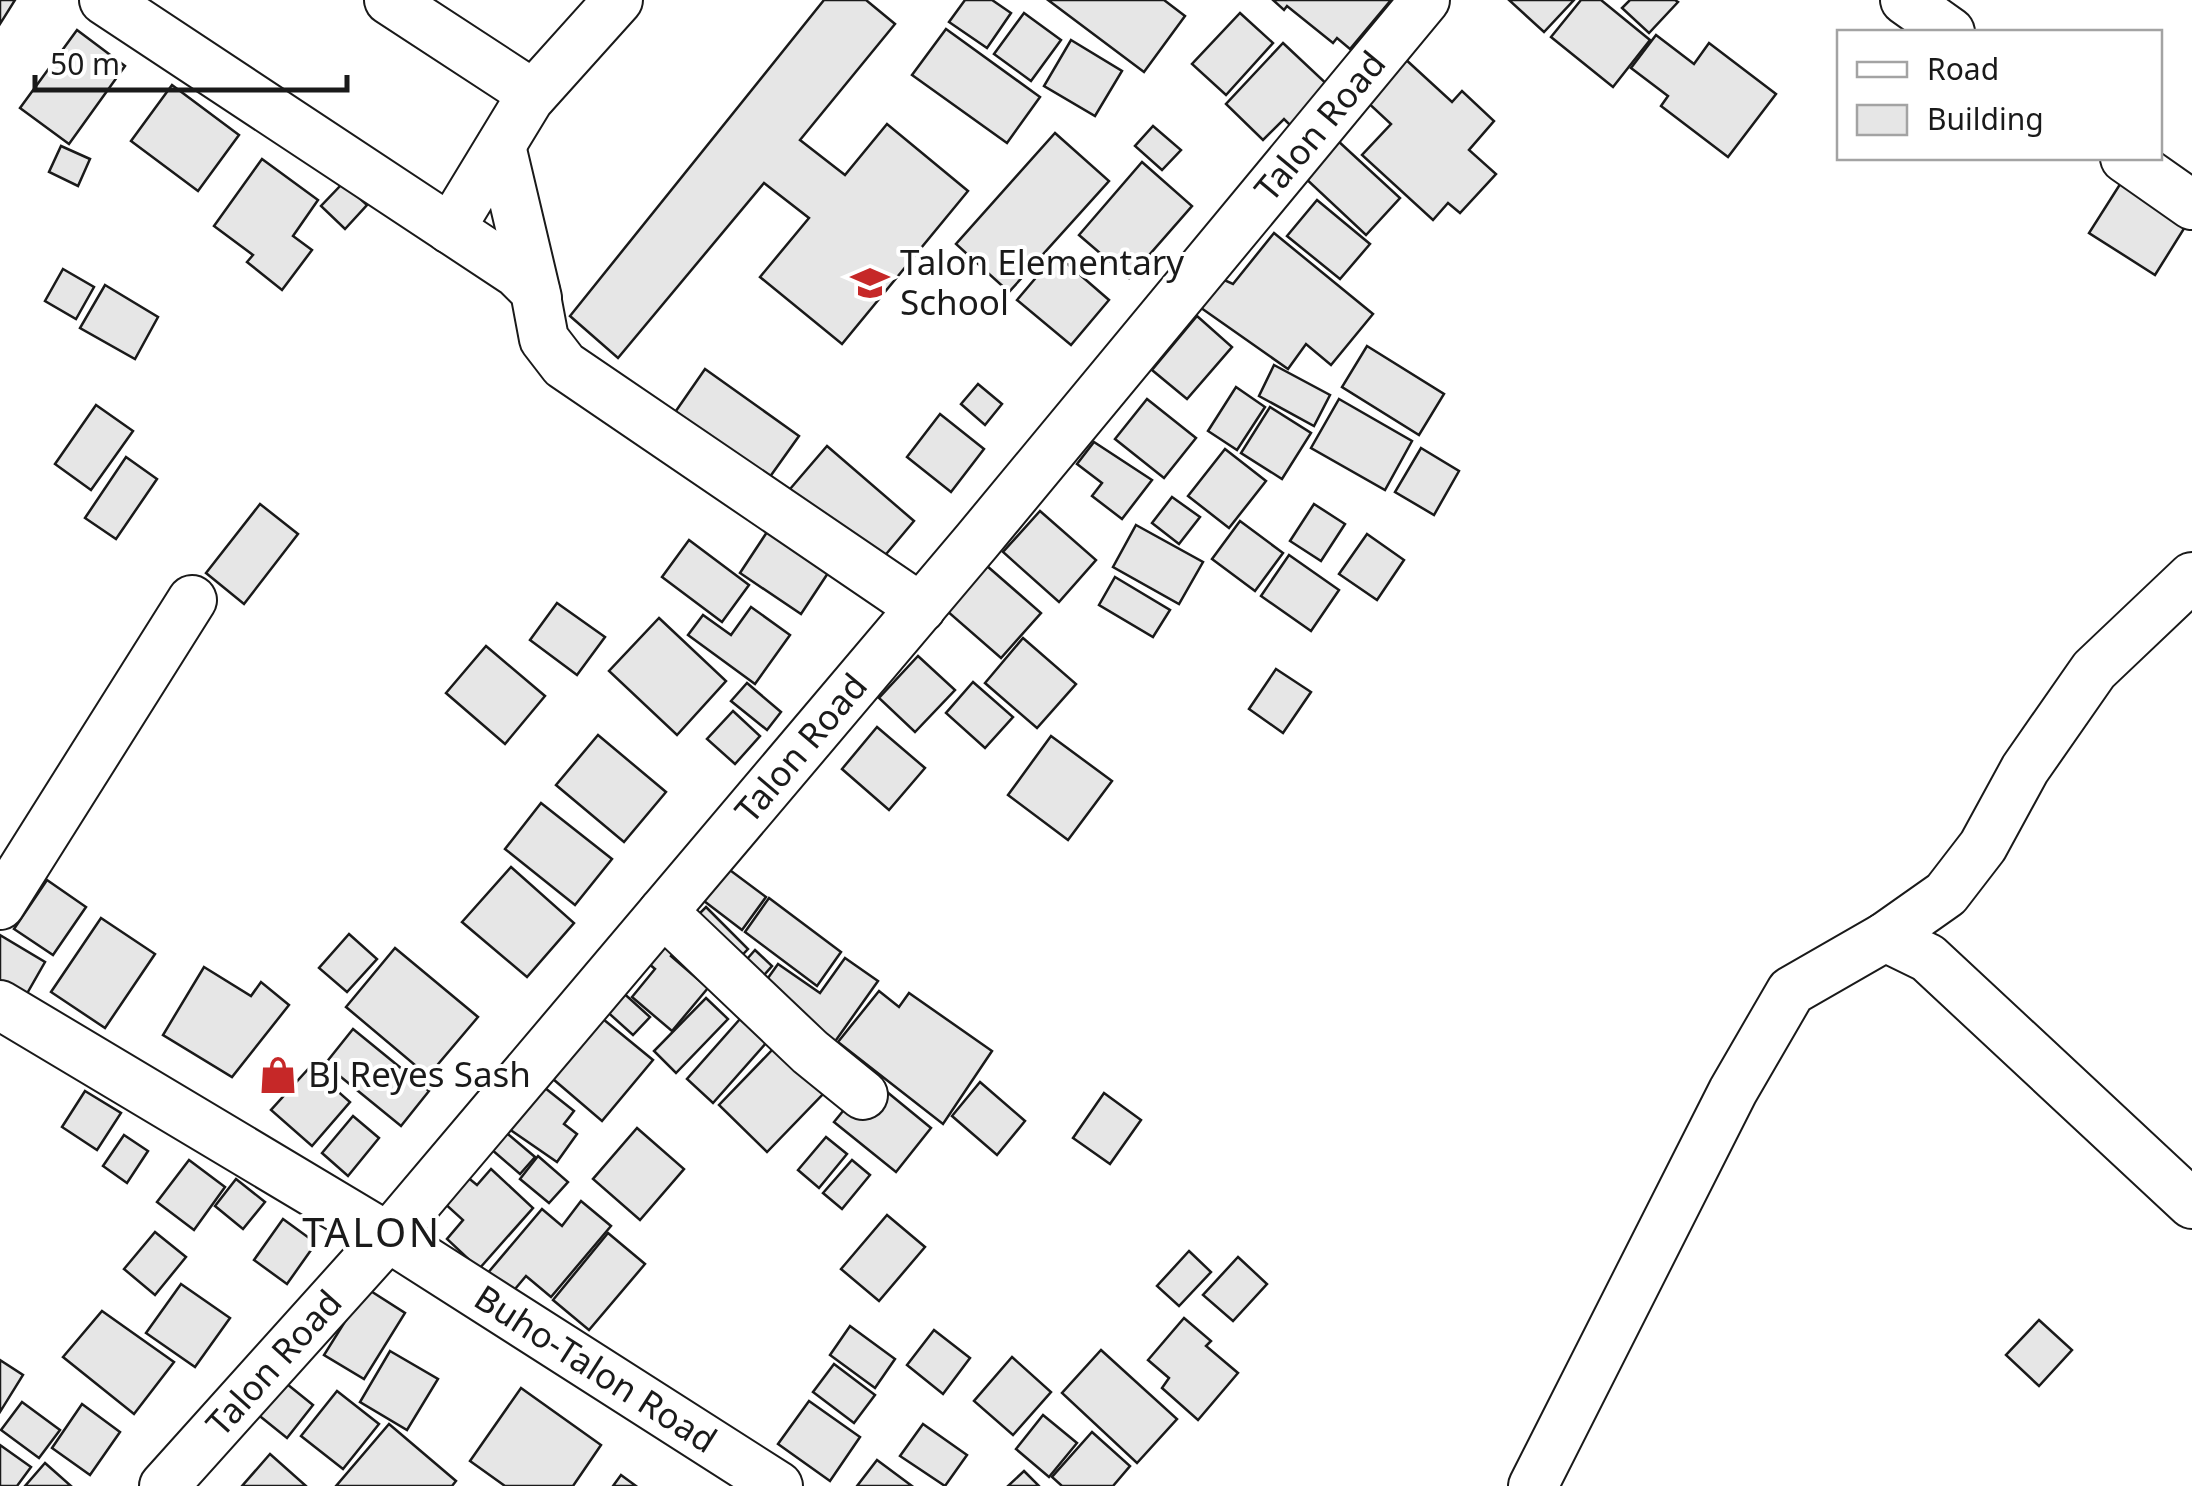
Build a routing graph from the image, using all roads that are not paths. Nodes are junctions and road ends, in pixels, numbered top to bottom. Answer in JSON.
{"nodes":[{"id":1,"x":104,"y":0,"type":"edge"},
{"id":2,"x":389,"y":0,"type":"edge"},
{"id":3,"x":618,"y":0,"type":"edge"},
{"id":4,"x":1425,"y":0,"type":"edge"},
{"id":5,"x":1905,"y":0,"type":"edge"},
{"id":6,"x":1947,"y":30,"type":"edge"},
{"id":7,"x":533,"y":94,"type":"junction"},
{"id":8,"x":500,"y":146,"type":"junction"},
{"id":9,"x":2128,"y":160,"type":"edge"},
{"id":10,"x":2192,"y":206,"type":"edge"},
{"id":11,"x":450,"y":229,"type":"junction"},
{"id":12,"x":538,"y":298,"type":"junction"},
{"id":13,"x":2192,"y":577,"type":"edge"},
{"id":14,"x":192,"y":600,"type":"dead end"},
{"id":15,"x":920,"y":608,"type":"junction"},
{"id":16,"x":0,"y":905,"type":"edge"},
{"id":17,"x":663,"y":912,"type":"junction"},
{"id":18,"x":1885,"y":937,"type":"junction"},
{"id":19,"x":0,"y":1006,"type":"edge"},
{"id":20,"x":863,"y":1095,"type":"dead end"},
{"id":21,"x":2192,"y":1204,"type":"edge"},
{"id":22,"x":388,"y":1238,"type":"junction"},
{"id":23,"x":164,"y":1486,"type":"edge"},
{"id":24,"x":778,"y":1486,"type":"edge"},
{"id":25,"x":1532,"y":1486,"type":"edge"}],
"edges":[{"from":1,"to":11,"type":"street"},
{"from":2,"to":7,"type":"street"},
{"from":3,"to":7,"type":"street"},
{"from":4,"to":15,"type":"street","name":"Talon Road"},
{"from":5,"to":6,"type":"street"},
{"from":7,"to":8,"type":"street"},
{"from":8,"to":11,"type":"street"},
{"from":8,"to":12,"type":"street"},
{"from":9,"to":10,"type":"street"},
{"from":11,"to":12,"type":"street"},
{"from":12,"to":15,"type":"street"},
{"from":13,"to":18,"type":"street"},
{"from":14,"to":16,"type":"street"},
{"from":15,"to":17,"type":"street","name":"Talon Road"},
{"from":17,"to":20,"type":"street"},
{"from":17,"to":22,"type":"street","name":"Talon Road"},
{"from":18,"to":21,"type":"street"},
{"from":18,"to":25,"type":"street"},
{"from":19,"to":22,"type":"street","name":"Buho-Talon Road"},
{"from":22,"to":23,"type":"street","name":"Talon Road"},
{"from":22,"to":24,"type":"street","name":"Buho-Talon Road"}]}
